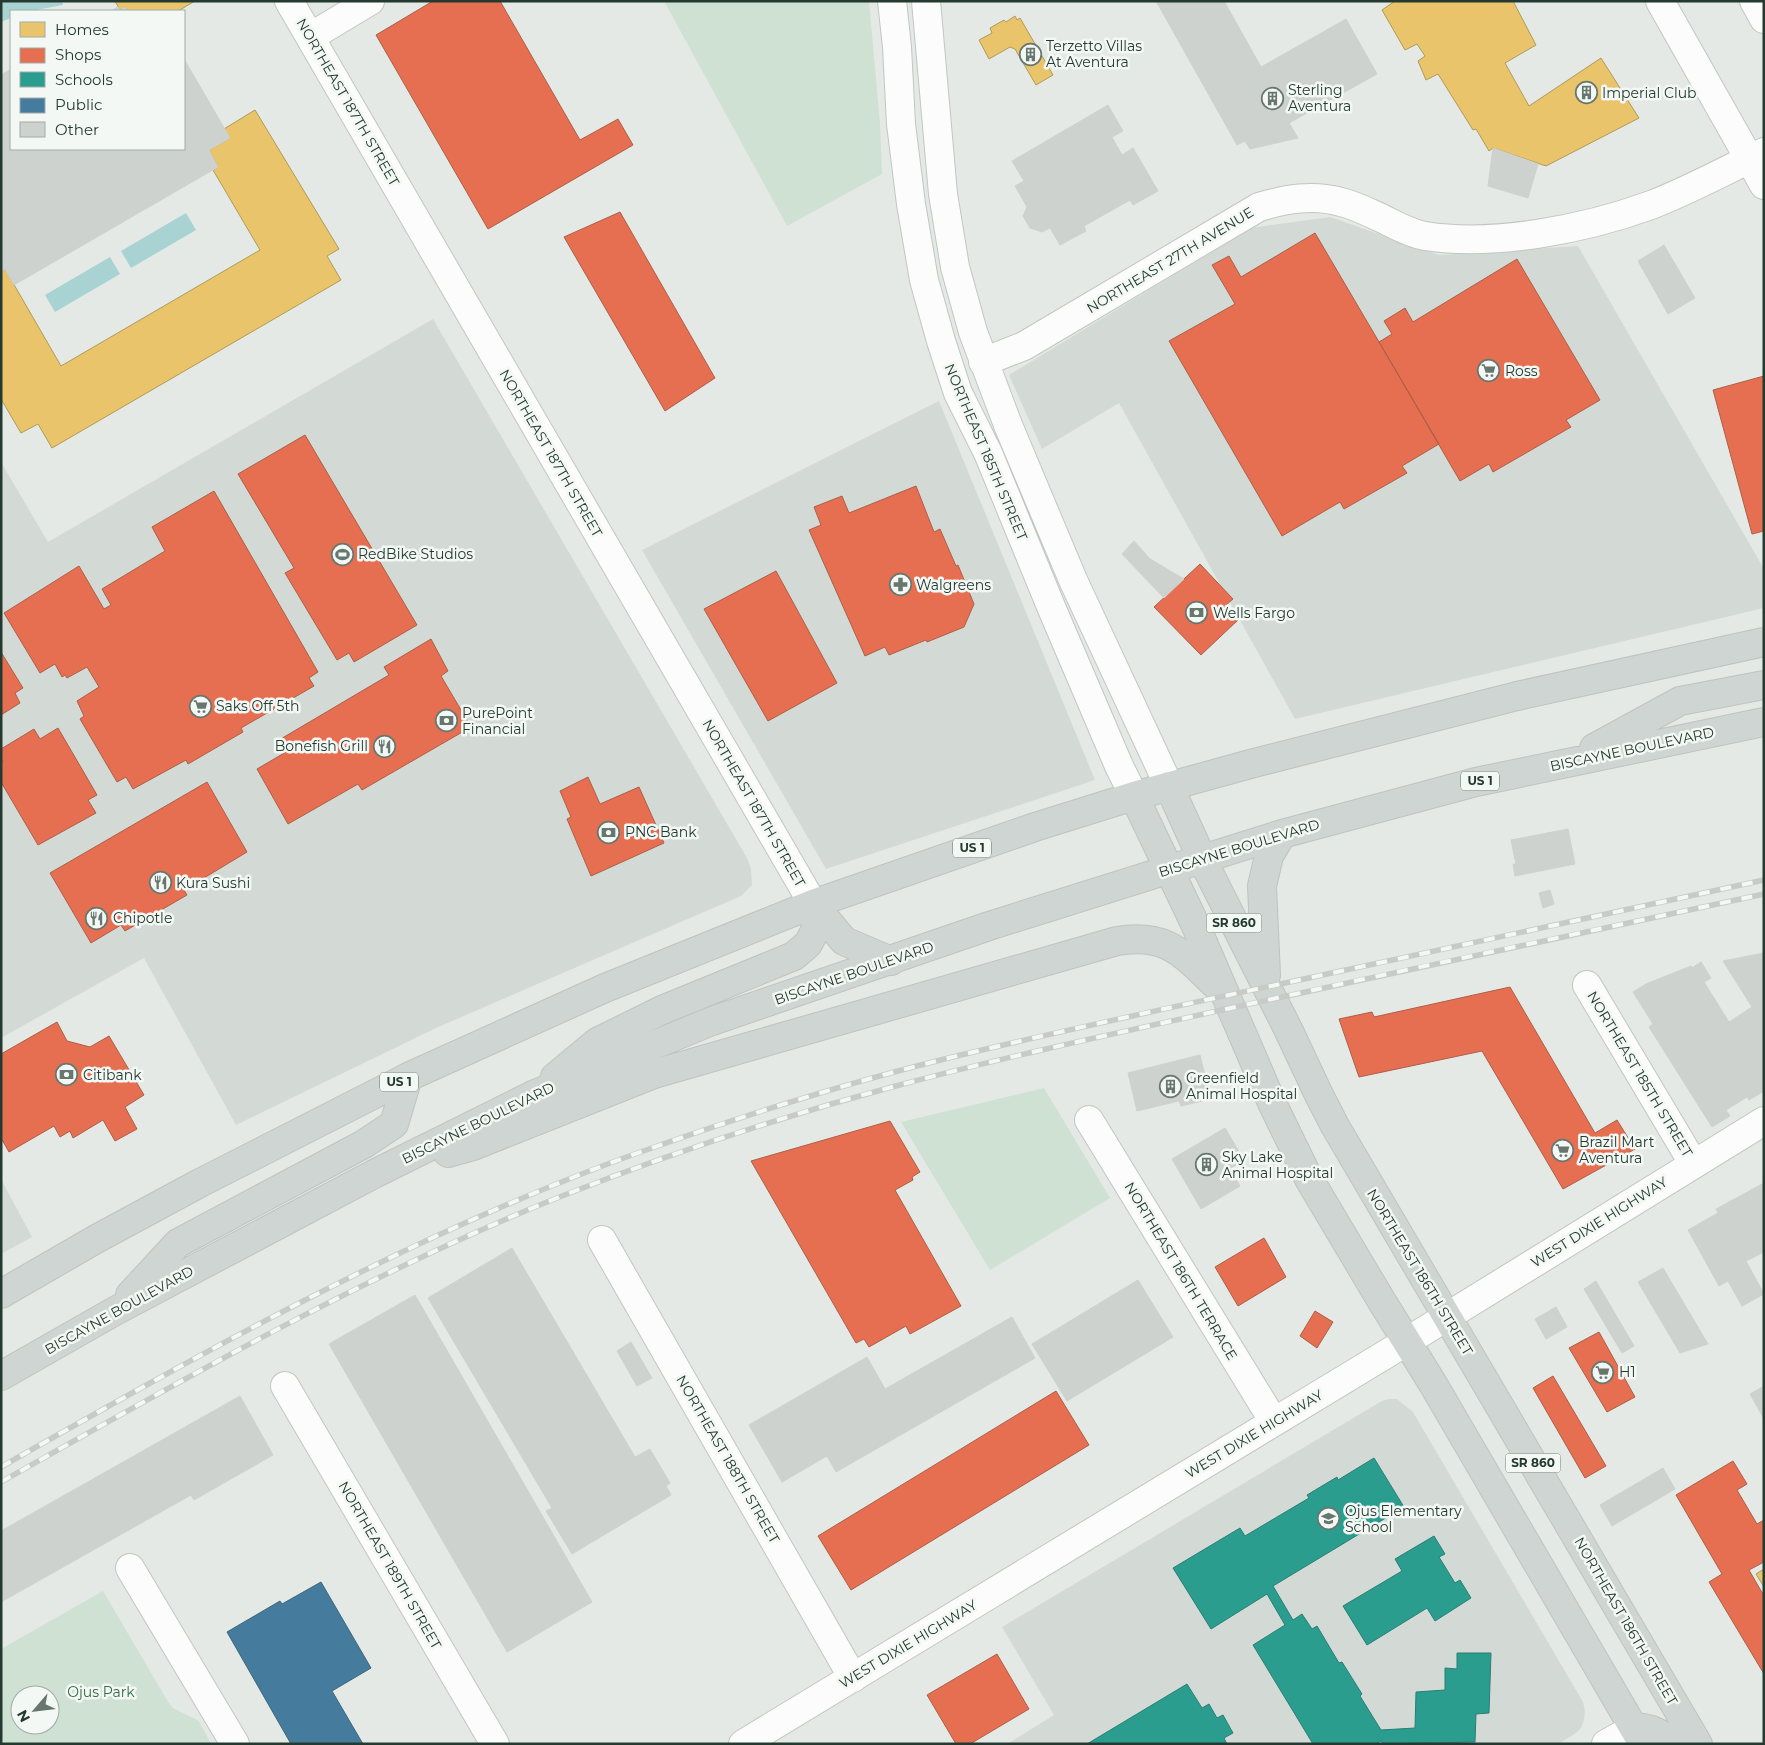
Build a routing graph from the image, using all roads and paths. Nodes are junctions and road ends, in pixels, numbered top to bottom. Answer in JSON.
{"nodes":[{"id":1,"x":370,"y":1,"type":"edge"},
{"id":2,"x":893,"y":1,"type":"edge"},
{"id":3,"x":926,"y":1,"type":"edge"},
{"id":4,"x":1660,"y":1,"type":"edge"},
{"id":5,"x":1754,"y":1,"type":"edge"},
{"id":6,"x":295,"y":4,"type":"edge"},
{"id":7,"x":1764,"y":19,"type":"edge"},
{"id":8,"x":310,"y":37,"type":"junction"},
{"id":9,"x":1757,"y":155,"type":"edge"},
{"id":10,"x":939,"y":158,"type":"junction"},
{"id":11,"x":1764,"y":185,"type":"edge"},
{"id":12,"x":983,"y":362,"type":"junction"},
{"id":13,"x":1764,"y":642,"type":"edge"},
{"id":14,"x":1764,"y":685,"type":"edge"},
{"id":15,"x":1764,"y":722,"type":"edge"},
{"id":16,"x":1569,"y":762,"type":"junction"},
{"id":17,"x":1169,"y":786,"type":"junction"},
{"id":18,"x":1134,"y":796,"type":"junction"},
{"id":19,"x":1282,"y":834,"type":"junction"},
{"id":20,"x":1202,"y":859,"type":"junction"},
{"id":21,"x":1169,"y":869,"type":"junction"},
{"id":22,"x":812,"y":904,"type":"junction"},
{"id":23,"x":891,"y":960,"type":"junction"},
{"id":24,"x":1587,"y":985,"type":"dead end"},
{"id":25,"x":1267,"y":987,"type":"junction"},
{"id":26,"x":1227,"y":995,"type":"junction"},
{"id":27,"x":408,"y":1077,"type":"junction"},
{"id":28,"x":535,"y":1094,"type":"junction"},
{"id":29,"x":1089,"y":1120,"type":"dead end"},
{"id":30,"x":1764,"y":1121,"type":"edge"},
{"id":31,"x":1693,"y":1164,"type":"junction"},
{"id":32,"x":374,"y":1174,"type":"junction"},
{"id":33,"x":602,"y":1240,"type":"dead end"},
{"id":34,"x":1,"y":1294,"type":"edge"},
{"id":35,"x":115,"y":1311,"type":"junction"},
{"id":36,"x":1447,"y":1316,"type":"junction"},
{"id":37,"x":1406,"y":1342,"type":"junction"},
{"id":38,"x":1,"y":1376,"type":"edge"},
{"id":39,"x":286,"y":1386,"type":"dead end"},
{"id":40,"x":1274,"y":1422,"type":"junction"},
{"id":41,"x":130,"y":1568,"type":"dead end"},
{"id":42,"x":853,"y":1678,"type":"junction"},
{"id":43,"x":1638,"y":1736,"type":"edge"},
{"id":44,"x":235,"y":1744,"type":"edge"},
{"id":45,"x":495,"y":1744,"type":"edge"},
{"id":46,"x":743,"y":1744,"type":"edge"},
{"id":47,"x":1606,"y":1744,"type":"edge"},
{"id":48,"x":1675,"y":1744,"type":"edge"},
{"id":49,"x":1698,"y":1744,"type":"edge"}],
"edges":[{"from":1,"to":8,"type":"street"},
{"from":2,"to":10,"type":"street"},
{"from":2,"to":18,"type":"street","name":"NORTHEAST 185TH STREET"},
{"from":3,"to":10,"type":"street"},
{"from":4,"to":9,"type":"street"},
{"from":5,"to":7,"type":"street"},
{"from":6,"to":8,"type":"street","name":"NORTHEAST 187TH STREET"},
{"from":8,"to":22,"type":"street","name":"NORTHEAST 187TH STREET"},
{"from":9,"to":11,"type":"street"},
{"from":9,"to":12,"type":"street","name":"NORTHEAST 27TH AVENUE"},
{"from":10,"to":12,"type":"street"},
{"from":12,"to":17,"type":"street"},
{"from":13,"to":17,"type":"main road","number":"US 1"},
{"from":14,"to":16,"type":"main road"},
{"from":15,"to":16,"type":"main road","name":"BISCAYNE BOULEVARD","number":"US 1"},
{"from":16,"to":19,"type":"main road","name":"BISCAYNE BOULEVARD","number":"US 1"},
{"from":17,"to":18,"type":"main road","number":"US 1"},
{"from":17,"to":20,"type":"main road","name":"NORTHEAST 186TH STREET","number":"SR 860"},
{"from":18,"to":21,"type":"main road","number":"SR 860"},
{"from":18,"to":22,"type":"main road","number":"US 1"},
{"from":19,"to":20,"type":"main road","name":"BISCAYNE BOULEVARD","number":"US 1"},
{"from":19,"to":25,"type":"main road"},
{"from":20,"to":21,"type":"main road","name":"BISCAYNE BOULEVARD","number":"US 1"},
{"from":20,"to":25,"type":"main road","name":"NORTHEAST 186TH STREET","number":"SR 860"},
{"from":21,"to":23,"type":"main road","name":"BISCAYNE BOULEVARD","number":"US 1"},
{"from":21,"to":26,"type":"main road","number":"SR 860"},
{"from":22,"to":23,"type":"main road"},
{"from":22,"to":27,"type":"main road","number":"US 1"},
{"from":22,"to":28,"type":"main road"},
{"from":23,"to":28,"type":"main road","name":"BISCAYNE BOULEVARD","number":"US 1"},
{"from":24,"to":31,"type":"street","name":"NORTHEAST 185TH STREET"},
{"from":25,"to":36,"type":"main road","name":"NORTHEAST 186TH STREET","number":"SR 860"},
{"from":26,"to":32,"type":"main road"},
{"from":26,"to":37,"type":"main road","number":"SR 860"},
{"from":27,"to":34,"type":"main road","number":"US 1"},
{"from":27,"to":35,"type":"main road"},
{"from":28,"to":32,"type":"main road","name":"BISCAYNE BOULEVARD","number":"US 1"},
{"from":29,"to":40,"type":"street","name":"NORTHEAST 186TH TERRACE"},
{"from":30,"to":31,"type":"street","name":"WEST DIXIE HIGHWAY"},
{"from":31,"to":36,"type":"street","name":"WEST DIXIE HIGHWAY"},
{"from":32,"to":35,"type":"main road","name":"BISCAYNE BOULEVARD","number":"US 1"},
{"from":33,"to":42,"type":"street","name":"NORTHEAST 188TH STREET"},
{"from":35,"to":38,"type":"main road","name":"BISCAYNE BOULEVARD","number":"US 1"},
{"from":36,"to":37,"type":"street","name":"WEST DIXIE HIGHWAY"},
{"from":36,"to":49,"type":"main road","name":"NORTHEAST 186TH STREET","number":"SR 860"},
{"from":37,"to":40,"type":"street","name":"WEST DIXIE HIGHWAY"},
{"from":37,"to":43,"type":"main road","number":"SR 860"},
{"from":39,"to":45,"type":"street","name":"NORTHEAST 189TH STREET"},
{"from":40,"to":42,"type":"street","name":"WEST DIXIE HIGHWAY"},
{"from":41,"to":44,"type":"street"},
{"from":42,"to":46,"type":"street","name":"WEST DIXIE HIGHWAY"},
{"from":43,"to":47,"type":"street"},
{"from":43,"to":48,"type":"main road"}]}
